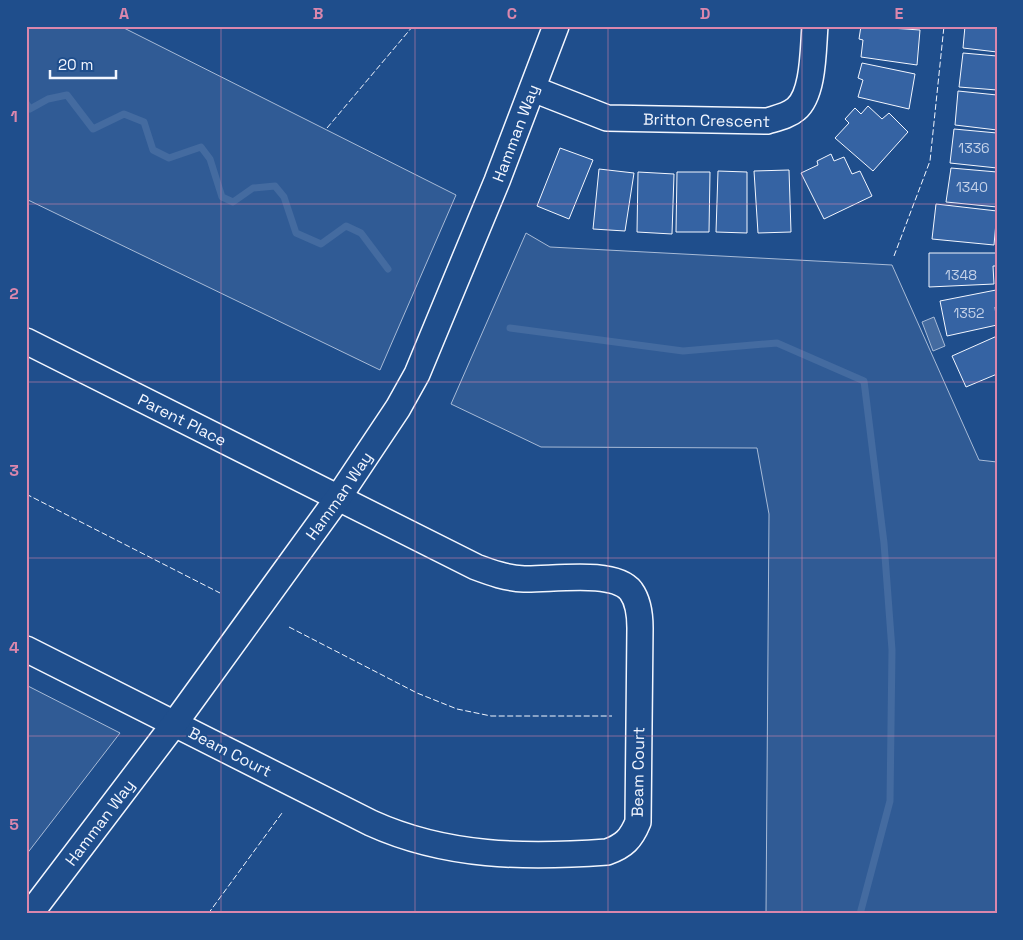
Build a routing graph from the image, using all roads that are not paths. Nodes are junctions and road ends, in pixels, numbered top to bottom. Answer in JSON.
{"nodes":[{"id":1,"x":556,"y":26,"type":"edge"},
{"id":2,"x":815,"y":26,"type":"edge"},
{"id":3,"x":533,"y":89,"type":"junction"},
{"id":4,"x":26,"y":341,"type":"edge"},
{"id":5,"x":338,"y":498,"type":"junction"},
{"id":6,"x":26,"y":649,"type":"edge"},
{"id":7,"x":174,"y":723,"type":"junction"},
{"id":8,"x":30,"y":914,"type":"edge"}],
"edges":[{"from":1,"to":3,"type":"street","name":"Hamman Way"},
{"from":2,"to":3,"type":"street","name":"Britton Crescent"},
{"from":3,"to":5,"type":"street","name":"Hamman Way"},
{"from":4,"to":5,"type":"street","name":"Parent Place"},
{"from":5,"to":7,"type":"street","name":"Hamman Way"},
{"from":5,"to":7,"type":"street","name":"Beam Court"},
{"from":6,"to":7,"type":"street","name":"Beam Court"},
{"from":7,"to":8,"type":"street","name":"Hamman Way"}]}
